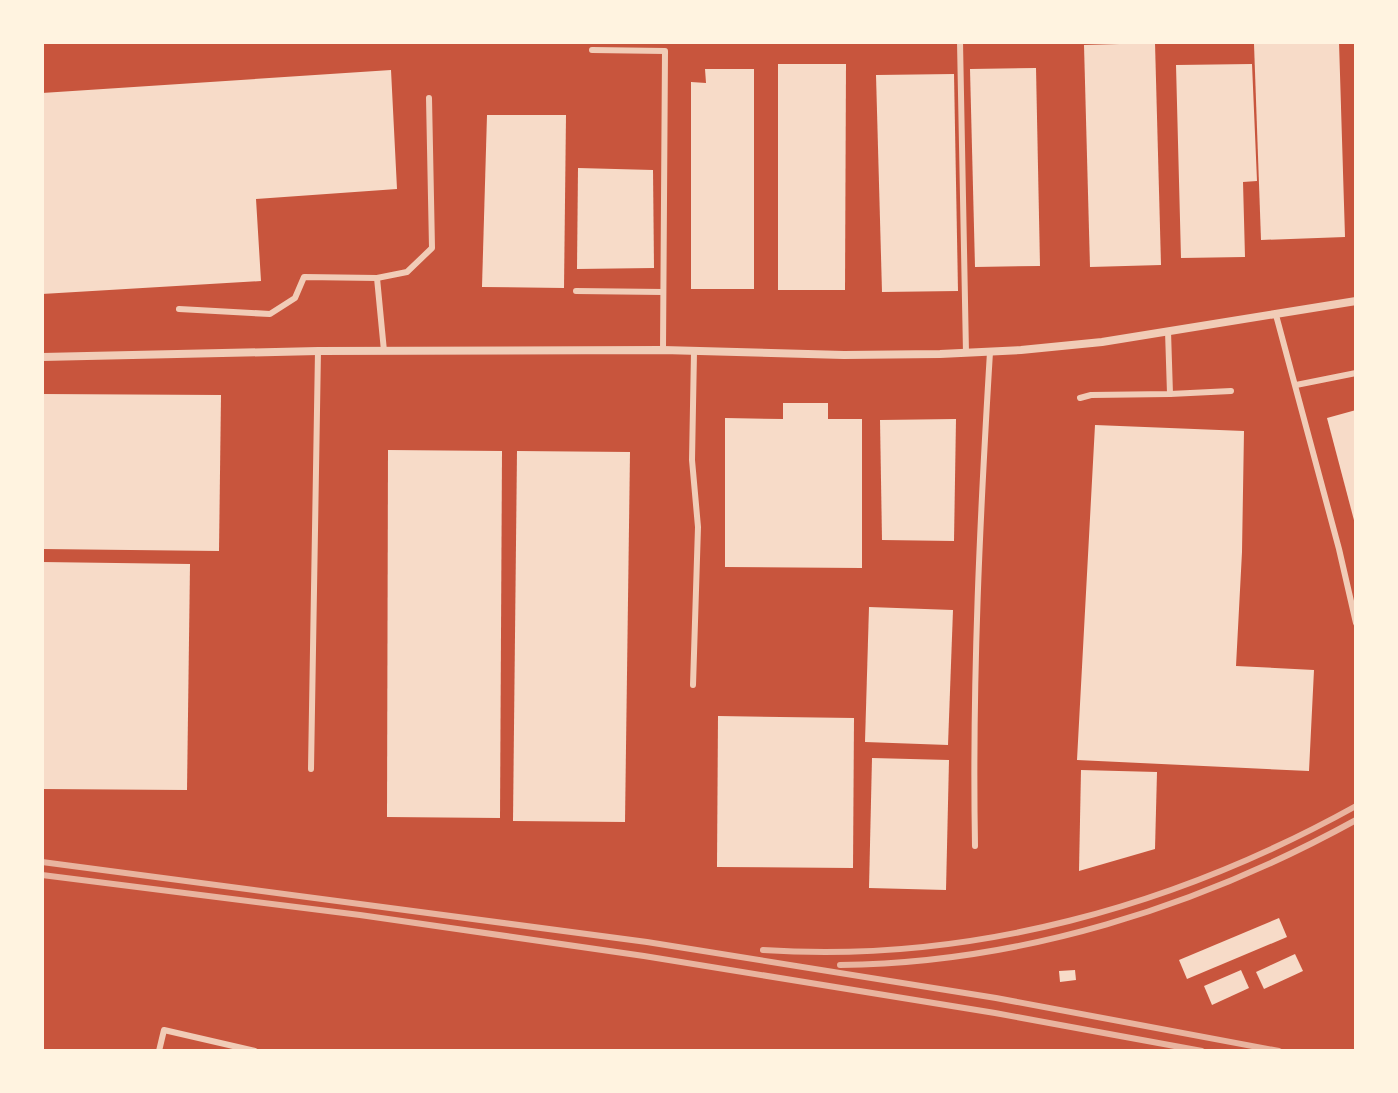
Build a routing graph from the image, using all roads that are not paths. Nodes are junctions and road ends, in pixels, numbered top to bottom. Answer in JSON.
{"nodes":[{"id":1,"x":960,"y":42,"type":"edge"},
{"id":2,"x":592,"y":50,"type":"dead end"},
{"id":3,"x":429,"y":98,"type":"dead end"},
{"id":4,"x":377,"y":278,"type":"junction"},
{"id":5,"x":576,"y":291,"type":"dead end"},
{"id":6,"x":663,"y":292,"type":"junction"},
{"id":7,"x":1356,"y":301,"type":"edge"},
{"id":8,"x":179,"y":309,"type":"dead end"},
{"id":9,"x":1276,"y":315,"type":"junction"},
{"id":10,"x":1168,"y":331,"type":"junction"},
{"id":11,"x":663,"y":350,"type":"junction"},
{"id":12,"x":318,"y":351,"type":"junction"},
{"id":13,"x":384,"y":351,"type":"junction"},
{"id":14,"x":694,"y":352,"type":"junction"},
{"id":15,"x":990,"y":352,"type":"junction"},
{"id":16,"x":966,"y":353,"type":"junction"},
{"id":17,"x":42,"y":357,"type":"edge"},
{"id":18,"x":1356,"y":373,"type":"edge"},
{"id":19,"x":1296,"y":385,"type":"junction"},
{"id":20,"x":1231,"y":391,"type":"dead end"},
{"id":21,"x":1170,"y":394,"type":"junction"},
{"id":22,"x":1080,"y":398,"type":"dead end"},
{"id":23,"x":1356,"y":623,"type":"edge"},
{"id":24,"x":693,"y":685,"type":"dead end"},
{"id":25,"x":311,"y":769,"type":"dead end"},
{"id":26,"x":975,"y":846,"type":"dead end"},
{"id":27,"x":159,"y":1051,"type":"edge"},
{"id":28,"x":255,"y":1051,"type":"edge"}],
"edges":[{"from":1,"to":16,"type":"lane"},
{"from":2,"to":6,"type":"lane"},
{"from":3,"to":4,"type":"lane"},
{"from":4,"to":8,"type":"lane"},
{"from":4,"to":13,"type":"lane"},
{"from":5,"to":6,"type":"lane"},
{"from":6,"to":11,"type":"lane"},
{"from":7,"to":9,"type":"street"},
{"from":9,"to":10,"type":"street"},
{"from":9,"to":19,"type":"lane"},
{"from":10,"to":15,"type":"street"},
{"from":10,"to":21,"type":"lane"},
{"from":11,"to":13,"type":"street"},
{"from":11,"to":14,"type":"street"},
{"from":12,"to":13,"type":"street"},
{"from":12,"to":17,"type":"street"},
{"from":12,"to":25,"type":"lane"},
{"from":14,"to":16,"type":"street"},
{"from":14,"to":24,"type":"lane"},
{"from":15,"to":16,"type":"street"},
{"from":15,"to":26,"type":"lane"},
{"from":18,"to":19,"type":"lane"},
{"from":19,"to":23,"type":"lane"},
{"from":20,"to":21,"type":"lane"},
{"from":21,"to":22,"type":"lane"},
{"from":27,"to":28,"type":"lane"}]}
